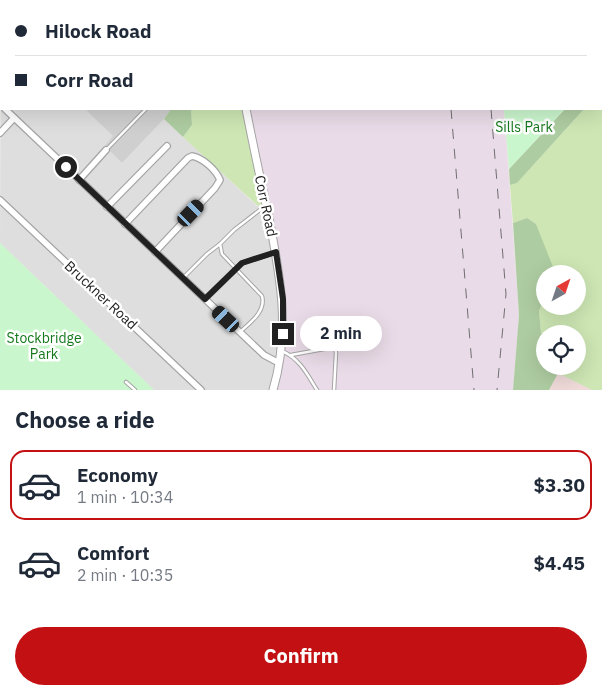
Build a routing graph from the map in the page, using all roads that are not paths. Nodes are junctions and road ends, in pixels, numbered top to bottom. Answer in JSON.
{"nodes":[{"id":1,"x":6,"y":110,"type":"edge"},
{"id":2,"x":145,"y":110,"type":"edge"},
{"id":3,"x":246,"y":110,"type":"edge"},
{"id":4,"x":14,"y":118,"type":"junction"},
{"id":5,"x":0,"y":133,"type":"edge"},
{"id":6,"x":167,"y":146,"type":"dead end"},
{"id":7,"x":106,"y":150,"type":"joint"},
{"id":8,"x":79,"y":180,"type":"junction"},
{"id":9,"x":0,"y":200,"type":"edge"},
{"id":10,"x":107,"y":206,"type":"junction"},
{"id":11,"x":266,"y":206,"type":"junction"},
{"id":12,"x":126,"y":224,"type":"junction"},
{"id":13,"x":220,"y":244,"type":"junction"},
{"id":14,"x":155,"y":252,"type":"junction"},
{"id":15,"x":276,"y":252,"type":"junction"},
{"id":16,"x":235,"y":268,"type":"junction"},
{"id":17,"x":183,"y":278,"type":"junction"},
{"id":18,"x":205,"y":299,"type":"junction"},
{"id":19,"x":240,"y":332,"type":"junction"},
{"id":20,"x":281,"y":351,"type":"junction"},
{"id":21,"x":291,"y":356,"type":"junction"},
{"id":22,"x":279,"y":363,"type":"junction"},
{"id":23,"x":126,"y":382,"type":"dead end"},
{"id":24,"x":135,"y":390,"type":"edge"},
{"id":25,"x":201,"y":390,"type":"edge"},
{"id":26,"x":273,"y":390,"type":"edge"},
{"id":27,"x":317,"y":390,"type":"edge"},
{"id":28,"x":334,"y":390,"type":"edge"}],
"edges":[{"from":1,"to":4,"type":"street"},
{"from":2,"to":7,"type":"lane"},
{"from":3,"to":11,"type":"street","name":"Corr Road"},
{"from":4,"to":5,"type":"street"},
{"from":4,"to":8,"type":"street"},
{"from":6,"to":10,"type":"street"},
{"from":7,"to":8,"type":"street"},
{"from":8,"to":10,"type":"street"},
{"from":9,"to":25,"type":"street","name":"Bruckner Road"},
{"from":10,"to":12,"type":"street"},
{"from":11,"to":13,"type":"lane"},
{"from":11,"to":15,"type":"street","name":"Corr Road"},
{"from":12,"to":14,"type":"street"},
{"from":12,"to":14,"type":"street"},
{"from":13,"to":16,"type":"lane"},
{"from":13,"to":17,"type":"lane"},
{"from":14,"to":17,"type":"street"},
{"from":15,"to":16,"type":"lane"},
{"from":15,"to":20,"type":"street","name":"Corr Road"},
{"from":16,"to":18,"type":"lane"},
{"from":16,"to":19,"type":"lane"},
{"from":17,"to":18,"type":"street"},
{"from":18,"to":19,"type":"street"},
{"from":19,"to":22,"type":"street"},
{"from":20,"to":21,"type":"lane"},
{"from":20,"to":22,"type":"street","name":"Corr Road"},
{"from":21,"to":27,"type":"lane"},
{"from":21,"to":28,"type":"lane"},
{"from":22,"to":26,"type":"street","name":"Corr Road"},
{"from":23,"to":24,"type":"lane"}]}
